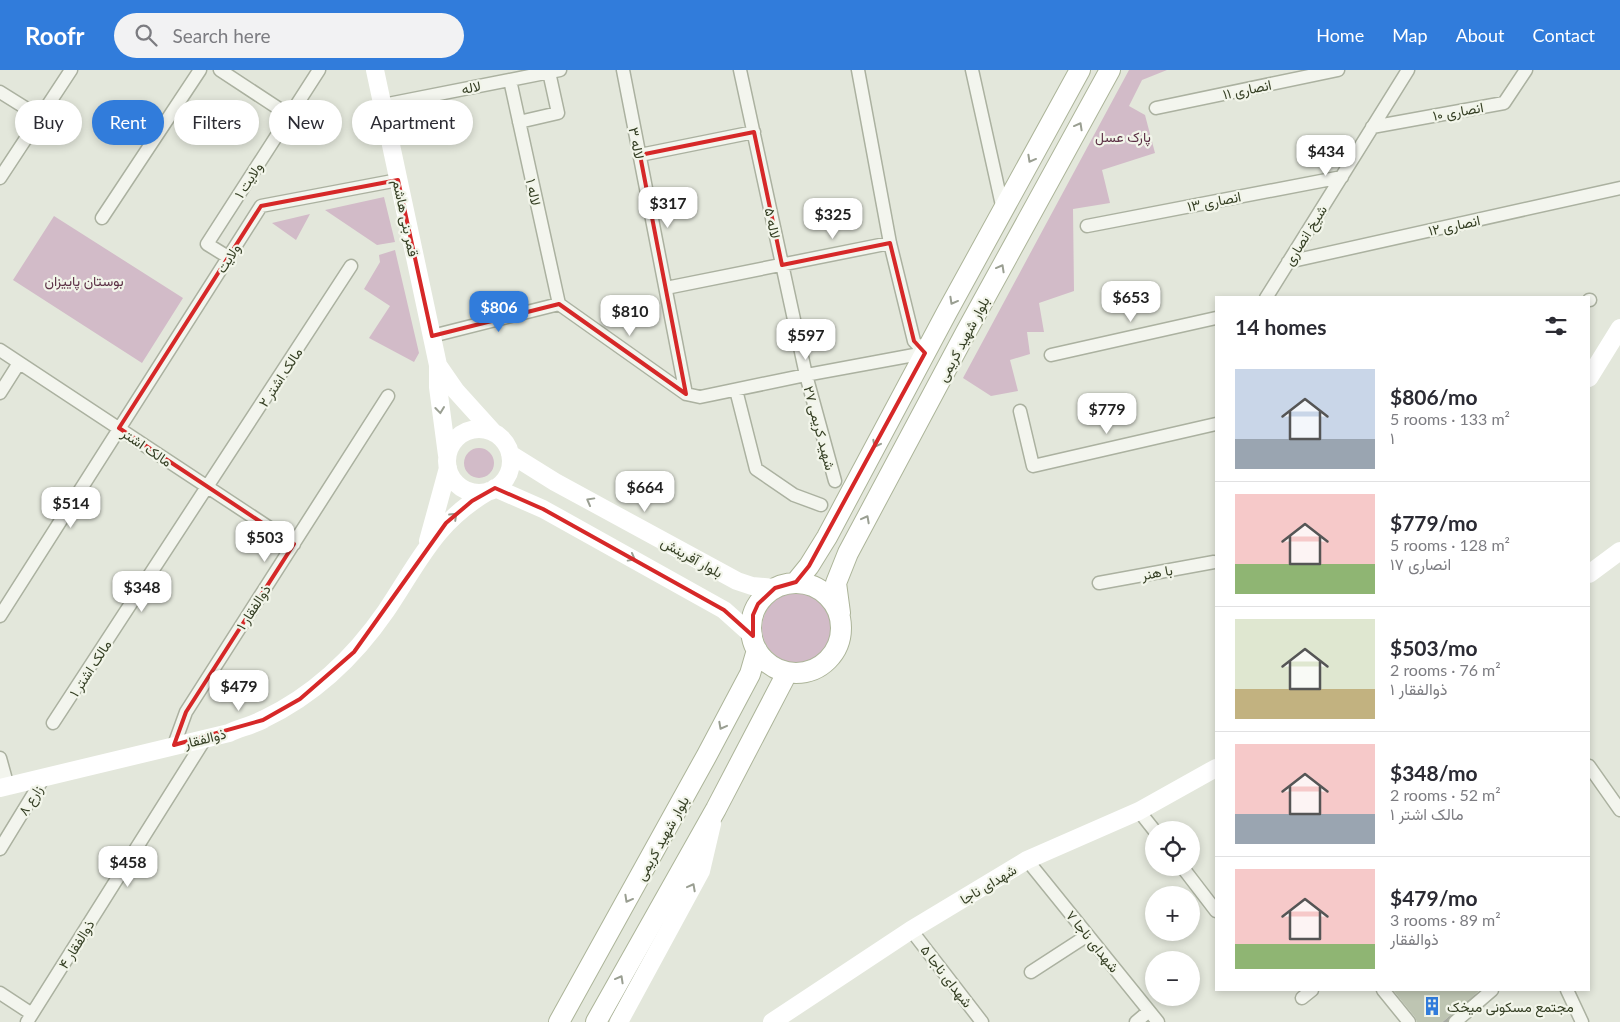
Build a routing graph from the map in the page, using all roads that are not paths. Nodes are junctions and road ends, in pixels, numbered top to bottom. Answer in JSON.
{"nodes":[{"id":1,"x":71,"y":70,"type":"edge"},
{"id":2,"x":200,"y":70,"type":"edge"},
{"id":3,"x":220,"y":70,"type":"edge"},
{"id":4,"x":319,"y":70,"type":"edge"},
{"id":5,"x":375,"y":70,"type":"edge"},
{"id":6,"x":623,"y":70,"type":"edge"},
{"id":7,"x":740,"y":70,"type":"edge"},
{"id":8,"x":858,"y":70,"type":"edge"},
{"id":9,"x":972,"y":70,"type":"edge"},
{"id":10,"x":1080,"y":70,"type":"edge"},
{"id":11,"x":1110,"y":70,"type":"edge"},
{"id":12,"x":1338,"y":70,"type":"edge"},
{"id":13,"x":1408,"y":70,"type":"edge"},
{"id":14,"x":1526,"y":70,"type":"edge"},
{"id":15,"x":555,"y":71,"type":"edge"},
{"id":16,"x":528,"y":73,"type":"edge"},
{"id":17,"x":510,"y":80,"type":"junction"},
{"id":18,"x":0,"y":92,"type":"edge"},
{"id":19,"x":51,"y":100,"type":"edge"},
{"id":20,"x":300,"y":100,"type":"edge"},
{"id":21,"x":382,"y":100,"type":"edge"},
{"id":22,"x":408,"y":100,"type":"edge"},
{"id":23,"x":15,"y":101,"type":"edge"},
{"id":24,"x":269,"y":102,"type":"edge"},
{"id":25,"x":1156,"y":108,"type":"dead end"},
{"id":26,"x":519,"y":122,"type":"junction"},
{"id":27,"x":1372,"y":127,"type":"junction"},
{"id":28,"x":754,"y":132,"type":"junction"},
{"id":29,"x":22,"y":145,"type":"edge"},
{"id":30,"x":271,"y":145,"type":"edge"},
{"id":31,"x":391,"y":145,"type":"edge"},
{"id":32,"x":640,"y":155,"type":"junction"},
{"id":33,"x":1342,"y":177,"type":"junction"},
{"id":34,"x":0,"y":178,"type":"edge"},
{"id":35,"x":398,"y":180,"type":"junction"},
{"id":36,"x":1620,"y":188,"type":"edge"},
{"id":37,"x":1003,"y":210,"type":"junction"},
{"id":38,"x":102,"y":218,"type":"dead end"},
{"id":39,"x":1087,"y":226,"type":"dead end"},
{"id":40,"x":890,"y":243,"type":"junction"},
{"id":41,"x":228,"y":257,"type":"junction"},
{"id":42,"x":1288,"y":262,"type":"junction"},
{"id":43,"x":782,"y":265,"type":"junction"},
{"id":44,"x":351,"y":266,"type":"dead end"},
{"id":45,"x":666,"y":288,"type":"junction"},
{"id":46,"x":1267,"y":296,"type":"edge"},
{"id":47,"x":559,"y":304,"type":"junction"},
{"id":48,"x":1215,"y":318,"type":"edge"},
{"id":49,"x":1620,"y":328,"type":"edge"},
{"id":50,"x":432,"y":336,"type":"junction"},
{"id":51,"x":0,"y":350,"type":"edge"},
{"id":52,"x":925,"y":353,"type":"junction"},
{"id":53,"x":1051,"y":355,"type":"dead end"},
{"id":54,"x":19,"y":363,"type":"junction"},
{"id":55,"x":438,"y":365,"type":"junction"},
{"id":56,"x":806,"y":375,"type":"junction"},
{"id":57,"x":1590,"y":376,"type":"edge"},
{"id":58,"x":736,"y":390,"type":"junction"},
{"id":59,"x":0,"y":393,"type":"edge"},
{"id":60,"x":686,"y":394,"type":"junction"},
{"id":61,"x":388,"y":396,"type":"dead end"},
{"id":62,"x":1020,"y":410,"type":"dead end"},
{"id":63,"x":1215,"y":424,"type":"edge"},
{"id":64,"x":119,"y":428,"type":"junction"},
{"id":65,"x":494,"y":433,"type":"junction"},
{"id":66,"x":510,"y":454,"type":"junction"},
{"id":67,"x":447,"y":461,"type":"junction"},
{"id":68,"x":835,"y":481,"type":"dead end"},
{"id":69,"x":208,"y":487,"type":"junction"},
{"id":70,"x":492,"y":490,"type":"junction"},
{"id":71,"x":821,"y":505,"type":"dead end"},
{"id":72,"x":827,"y":537,"type":"junction"},
{"id":73,"x":294,"y":544,"type":"junction"},
{"id":74,"x":426,"y":549,"type":"junction"},
{"id":75,"x":1620,"y":551,"type":"edge"},
{"id":76,"x":848,"y":553,"type":"junction"},
{"id":77,"x":1215,"y":563,"type":"edge"},
{"id":78,"x":1590,"y":573,"type":"edge"},
{"id":79,"x":796,"y":582,"type":"junction"},
{"id":80,"x":1100,"y":583,"type":"dead end"},
{"id":81,"x":775,"y":588,"type":"junction"},
{"id":82,"x":840,"y":613,"type":"junction"},
{"id":83,"x":0,"y":616,"type":"edge"},
{"id":84,"x":755,"y":643,"type":"junction"},
{"id":85,"x":788,"y":672,"type":"junction"},
{"id":86,"x":736,"y":701,"type":"junction"},
{"id":87,"x":762,"y":720,"type":"junction"},
{"id":88,"x":53,"y":724,"type":"dead end"},
{"id":89,"x":205,"y":739,"type":"junction"},
{"id":90,"x":174,"y":746,"type":"junction"},
{"id":91,"x":0,"y":758,"type":"edge"},
{"id":92,"x":1590,"y":767,"type":"edge"},
{"id":93,"x":1215,"y":769,"type":"edge"},
{"id":94,"x":44,"y":777,"type":"junction"},
{"id":95,"x":4,"y":788,"type":"edge"},
{"id":96,"x":716,"y":809,"type":"junction"},
{"id":97,"x":1620,"y":810,"type":"edge"},
{"id":98,"x":1139,"y":811,"type":"junction"},
{"id":99,"x":1147,"y":821,"type":"edge"},
{"id":100,"x":0,"y":848,"type":"edge"},
{"id":101,"x":1027,"y":860,"type":"junction"},
{"id":102,"x":1189,"y":876,"type":"edge"},
{"id":103,"x":1215,"y":910,"type":"edge"},
{"id":104,"x":911,"y":930,"type":"junction"},
{"id":105,"x":1088,"y":935,"type":"junction"},
{"id":106,"x":1031,"y":972,"type":"dead end"},
{"id":107,"x":1384,"y":991,"type":"edge"},
{"id":108,"x":1491,"y":991,"type":"edge"},
{"id":109,"x":1567,"y":991,"type":"edge"},
{"id":110,"x":0,"y":993,"type":"edge"},
{"id":111,"x":1149,"y":1012,"type":"junction"},
{"id":112,"x":30,"y":1018,"type":"edge"},
{"id":113,"x":776,"y":1021,"type":"edge"},
{"id":114,"x":559,"y":1022,"type":"edge"},
{"id":115,"x":596,"y":1022,"type":"edge"},
{"id":116,"x":619,"y":1022,"type":"edge"},
{"id":117,"x":982,"y":1022,"type":"edge"},
{"id":118,"x":1136,"y":1022,"type":"edge"},
{"id":119,"x":1158,"y":1022,"type":"edge"},
{"id":120,"x":1409,"y":1022,"type":"edge"},
{"id":121,"x":1455,"y":1022,"type":"edge"},
{"id":122,"x":1582,"y":1022,"type":"edge"}],
"edges":[{"from":1,"to":19,"type":"street"},
{"from":2,"to":38,"type":"street"},
{"from":3,"to":24,"type":"street"},
{"from":4,"to":20,"type":"street","name":"ولایت ۱"},
{"from":5,"to":21,"type":"street","name":"قمر بنی هاشم"},
{"from":6,"to":32,"type":"street","name":"لاله ۳"},
{"from":7,"to":28,"type":"street","name":"لاله ۵"},
{"from":8,"to":40,"type":"street"},
{"from":9,"to":37,"type":"street"},
{"from":10,"to":37,"type":"main road","name":"بلوار شهید کریمی","one_way":true},
{"from":76,"to":11,"type":"main road","name":"بلوار شهید کریمی","one_way":true},
{"from":12,"to":25,"type":"street","name":"انصاری ۱۱"},
{"from":13,"to":27,"type":"street","name":"شیخ انصاری"},
{"from":14,"to":27,"type":"street","name":"انصاری ۱۰"},
{"from":15,"to":16,"type":"street","name":"لاله"},
{"from":15,"to":26,"type":"street"},
{"from":16,"to":17,"type":"street","name":"لاله"},
{"from":17,"to":22,"type":"street","name":"لاله"},
{"from":17,"to":26,"type":"street","name":"لاله ۱"},
{"from":18,"to":23,"type":"street"},
{"from":26,"to":47,"type":"street","name":"لاله ۱"},
{"from":27,"to":33,"type":"street","name":"شیخ انصاری"},
{"from":28,"to":32,"type":"street"},
{"from":28,"to":43,"type":"street","name":"لاله ۵"},
{"from":29,"to":34,"type":"street"},
{"from":30,"to":41,"type":"street","name":"ولایت ۱"},
{"from":31,"to":35,"type":"street","name":"قمر بنی هاشم"},
{"from":32,"to":45,"type":"street","name":"لاله ۳"},
{"from":33,"to":39,"type":"street","name":"انصاری ۱۳"},
{"from":33,"to":42,"type":"street","name":"شیخ انصاری"},
{"from":35,"to":41,"type":"street","name":"ولایت"},
{"from":35,"to":50,"type":"street","name":"قمر بنی هاشم"},
{"from":36,"to":42,"type":"street","name":"انصاری ۱۲"},
{"from":37,"to":52,"type":"main road","name":"بلوار شهید کریمی","one_way":true},
{"from":40,"to":43,"type":"street"},
{"from":40,"to":52,"type":"street"},
{"from":41,"to":64,"type":"street","name":"ولایت"},
{"from":42,"to":46,"type":"street","name":"شیخ انصاری"},
{"from":43,"to":45,"type":"street"},
{"from":43,"to":56,"type":"street","name":"لاله ۵"},
{"from":44,"to":69,"type":"street","name":"مالک اشتر ۲"},
{"from":45,"to":60,"type":"street","name":"لاله ۳"},
{"from":47,"to":50,"type":"street"},
{"from":47,"to":60,"type":"street"},
{"from":48,"to":53,"type":"street"},
{"from":49,"to":57,"type":"street"},
{"from":50,"to":55,"type":"street","name":"قمر بنی هاشم"},
{"from":51,"to":54,"type":"street","name":"مالک اشتر"},
{"from":52,"to":56,"type":"street"},
{"from":52,"to":72,"type":"main road","name":"بلوار شهید کریمی","one_way":true},
{"from":54,"to":59,"type":"street"},
{"from":54,"to":64,"type":"street","name":"مالک اشتر"},
{"from":55,"to":65,"type":"street"},
{"from":55,"to":67,"type":"street","one_way":true},
{"from":56,"to":58,"type":"street"},
{"from":56,"to":68,"type":"street","name":"شهید کریمی ۲۷"},
{"from":58,"to":60,"type":"street"},
{"from":58,"to":71,"type":"street"},
{"from":61,"to":73,"type":"street","name":"ذوالفقار ۱"},
{"from":62,"to":63,"type":"street"},
{"from":64,"to":69,"type":"street","name":"مالک اشتر"},
{"from":64,"to":83,"type":"street","name":"ولایت"},
{"from":65,"to":66,"type":"street"},
{"from":65,"to":67,"type":"street"},
{"from":66,"to":70,"type":"street"},
{"from":81,"to":66,"type":"street","name":"بلوار آفرینش","one_way":true},
{"from":67,"to":70,"type":"street"},
{"from":67,"to":74,"type":"street"},
{"from":69,"to":73,"type":"street","name":"مالک اشتر"},
{"from":69,"to":88,"type":"street","name":"مالک اشتر ۱"},
{"from":74,"to":70,"type":"street","one_way":true},
{"from":70,"to":84,"type":"street","one_way":true},
{"from":72,"to":76,"type":"main road"},
{"from":72,"to":79,"type":"main road","name":"بلوار شهید کریمی"},
{"from":73,"to":90,"type":"street","name":"ذوالفقار ۱"},
{"from":74,"to":89,"type":"street","name":"ذوالفقار"},
{"from":75,"to":78,"type":"street"},
{"from":76,"to":82,"type":"main road","name":"بلوار شهید کریمی"},
{"from":77,"to":80,"type":"street","name":"با هنر"},
{"from":79,"to":81,"type":"main road"},
{"from":79,"to":82,"type":"main road"},
{"from":81,"to":84,"type":"main road"},
{"from":82,"to":85,"type":"main road"},
{"from":84,"to":85,"type":"main road"},
{"from":84,"to":86,"type":"main road","name":"بلوار شهید کریمی"},
{"from":85,"to":87,"type":"main road"},
{"from":86,"to":87,"type":"main road"},
{"from":86,"to":114,"type":"main road","name":"بلوار شهید کریمی","one_way":true},
{"from":87,"to":96,"type":"main road"},
{"from":89,"to":90,"type":"street","name":"ذوالفقار"},
{"from":89,"to":112,"type":"street","name":"ذوالفقار ۴"},
{"from":90,"to":94,"type":"street","name":"ذوالفقار"},
{"from":91,"to":95,"type":"street"},
{"from":92,"to":97,"type":"street"},
{"from":93,"to":98,"type":"street","name":"شهدای ناجا"},
{"from":94,"to":95,"type":"street","name":"ذوالفقار"},
{"from":94,"to":100,"type":"street","name":"زارع ۸"},
{"from":115,"to":96,"type":"main road","one_way":true},
{"from":116,"to":96,"type":"street","one_way":true},
{"from":98,"to":99,"type":"street"},
{"from":98,"to":101,"type":"street","name":"شهدای ناجا"},
{"from":101,"to":104,"type":"street","name":"شهدای ناجا"},
{"from":101,"to":105,"type":"street","name":"شهدای ناجا ۷"},
{"from":102,"to":103,"type":"street"},
{"from":104,"to":113,"type":"street","name":"شهدای ناجا"},
{"from":104,"to":117,"type":"street","name":"شهدای ناجا ۵"},
{"from":105,"to":106,"type":"street"},
{"from":105,"to":111,"type":"street","name":"شهدای ناجا ۷"},
{"from":107,"to":120,"type":"street"},
{"from":108,"to":121,"type":"street"},
{"from":109,"to":122,"type":"street"},
{"from":110,"to":112,"type":"street"},
{"from":111,"to":118,"type":"street"},
{"from":111,"to":119,"type":"street","name":"شهدای ناجا ۷"}]}
